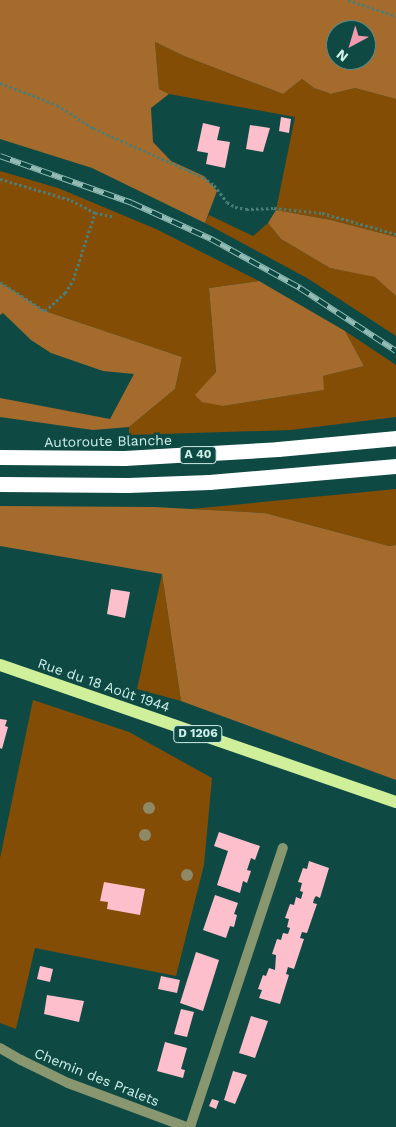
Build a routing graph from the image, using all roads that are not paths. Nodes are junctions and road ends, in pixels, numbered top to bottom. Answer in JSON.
{"nodes":[{"id":1,"x":396,"y":438,"type":"edge"},
{"id":2,"x":0,"y":457,"type":"edge"},
{"id":3,"x":396,"y":466,"type":"edge"},
{"id":4,"x":0,"y":484,"type":"edge"},
{"id":5,"x":0,"y":666,"type":"edge"},
{"id":6,"x":396,"y":802,"type":"edge"},
{"id":7,"x":283,"y":848,"type":"dead end"},
{"id":8,"x":0,"y":1048,"type":"edge"},
{"id":9,"x":186,"y":1127,"type":"edge"},
{"id":10,"x":190,"y":1127,"type":"edge"}],
"edges":[{"from":1,"to":2,"type":"highway","name":"Autoroute Blanche","number":"A 40"},
{"from":3,"to":4,"type":"highway","number":"A 40"},
{"from":5,"to":6,"type":"main road","name":"Rue du 18 Août 1944","number":"D 1206"},
{"from":7,"to":10,"type":"street"},
{"from":8,"to":9,"type":"street","name":"Chemin des Pralets"}]}
